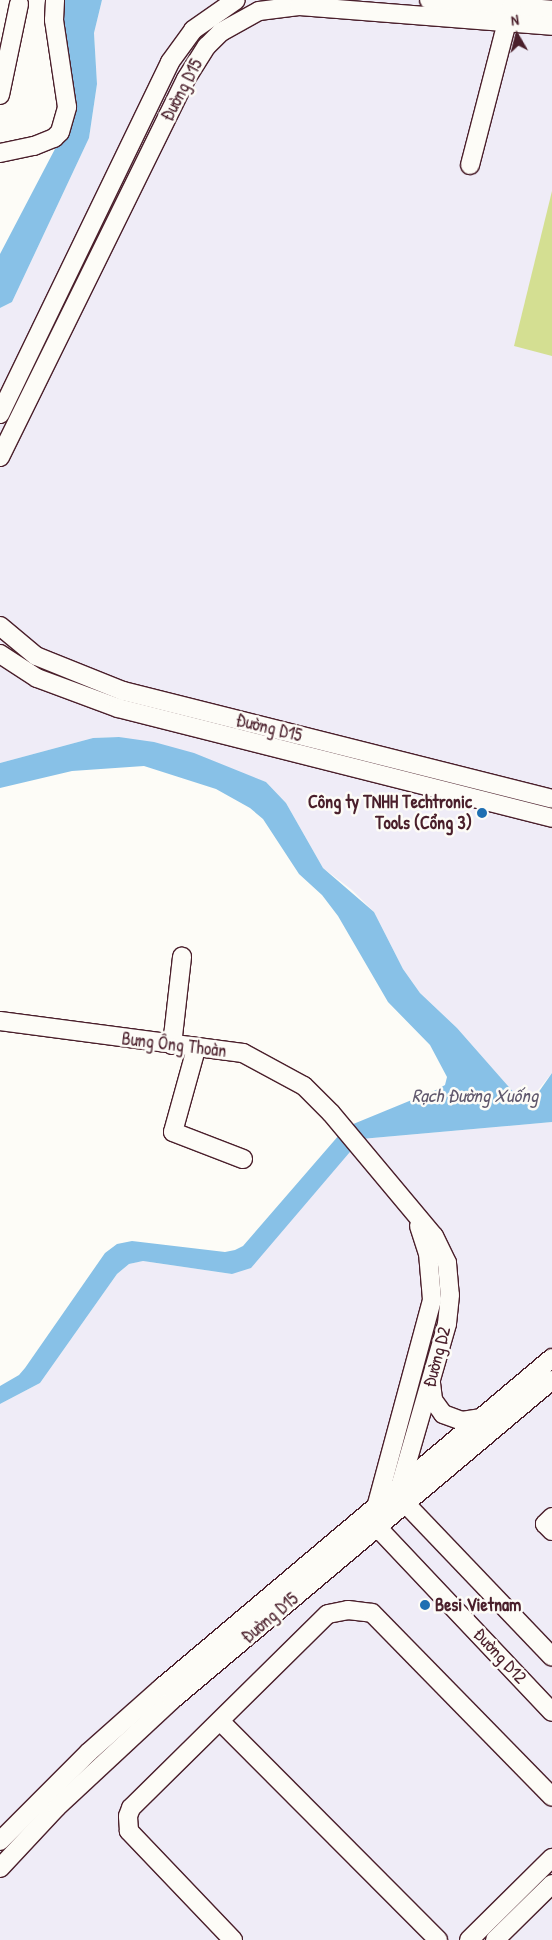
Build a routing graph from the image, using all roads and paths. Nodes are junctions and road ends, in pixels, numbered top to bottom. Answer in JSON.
{"nodes":[{"id":1,"x":55,"y":0,"type":"edge"},
{"id":2,"x":236,"y":0,"type":"edge"},
{"id":3,"x":429,"y":0,"type":"edge"},
{"id":4,"x":18,"y":4,"type":"dead end"},
{"id":5,"x":552,"y":10,"type":"edge"},
{"id":6,"x":509,"y":15,"type":"junction"},
{"id":7,"x":552,"y":26,"type":"edge"},
{"id":8,"x":0,"y":95,"type":"edge"},
{"id":9,"x":0,"y":153,"type":"edge"},
{"id":10,"x":128,"y":153,"type":"junction"},
{"id":11,"x":146,"y":162,"type":"junction"},
{"id":12,"x":470,"y":165,"type":"dead end"},
{"id":13,"x":0,"y":414,"type":"edge"},
{"id":14,"x":0,"y":457,"type":"edge"},
{"id":15,"x":0,"y":626,"type":"edge"},
{"id":16,"x":0,"y":654,"type":"edge"},
{"id":17,"x":549,"y":798,"type":"edge"},
{"id":18,"x":547,"y":816,"type":"edge"},
{"id":19,"x":182,"y":957,"type":"dead end"},
{"id":20,"x":0,"y":1021,"type":"edge"},
{"id":21,"x":172,"y":1045,"type":"junction"},
{"id":22,"x":196,"y":1049,"type":"junction"},
{"id":23,"x":242,"y":1159,"type":"dead end"},
{"id":24,"x":390,"y":1182,"type":"joint"},
{"id":25,"x":416,"y":1216,"type":"junction"},
{"id":26,"x":552,"y":1358,"type":"edge"},
{"id":27,"x":432,"y":1376,"type":"junction"},
{"id":28,"x":552,"y":1380,"type":"edge"},
{"id":29,"x":482,"y":1418,"type":"junction"},
{"id":30,"x":400,"y":1487,"type":"junction"},
{"id":31,"x":406,"y":1504,"type":"junction"},
{"id":32,"x":376,"y":1508,"type":"junction"},
{"id":33,"x":552,"y":1517,"type":"edge"},
{"id":34,"x":378,"y":1528,"type":"junction"},
{"id":35,"x":552,"y":1531,"type":"edge"},
{"id":36,"x":552,"y":1657,"type":"edge"},
{"id":37,"x":552,"y":1712,"type":"edge"},
{"id":38,"x":220,"y":1721,"type":"junction"},
{"id":39,"x":552,"y":1797,"type":"edge"},
{"id":40,"x":0,"y":1841,"type":"edge"},
{"id":41,"x":552,"y":1858,"type":"edge"},
{"id":42,"x":0,"y":1868,"type":"edge"},
{"id":43,"x":552,"y":1884,"type":"edge"},
{"id":44,"x":233,"y":1940,"type":"edge"},
{"id":45,"x":438,"y":1940,"type":"edge"},
{"id":46,"x":469,"y":1940,"type":"edge"},
{"id":47,"x":495,"y":1940,"type":"edge"}],
"edges":[{"from":1,"to":9,"type":"street"},
{"from":2,"to":10,"type":"street","name":"Đường D15"},
{"from":3,"to":6,"type":"street","name":"Đường D15"},
{"from":4,"to":8,"type":"street"},
{"from":5,"to":6,"type":"street","name":"Đường D15"},
{"from":6,"to":7,"type":"street","name":"Đường D15"},
{"from":6,"to":11,"type":"street","name":"Đường D15"},
{"from":6,"to":12,"type":"street"},
{"from":10,"to":11,"type":"street"},
{"from":10,"to":13,"type":"street","name":"Đường D15"},
{"from":11,"to":14,"type":"street","name":"Đường D15"},
{"from":15,"to":17,"type":"street","name":"Đường D15"},
{"from":16,"to":18,"type":"street","name":"Đường D15"},
{"from":17,"to":18,"type":"street"},
{"from":19,"to":21,"type":"street"},
{"from":20,"to":21,"type":"street","name":"Bưng Ông Thoàn"},
{"from":21,"to":22,"type":"street","name":"Bưng Ông Thoàn"},
{"from":22,"to":23,"type":"street"},
{"from":22,"to":24,"type":"street","name":"Bưng Ông Thoàn"},
{"from":24,"to":25,"type":"street","name":"Đường D2"},
{"from":25,"to":27,"type":"street","name":"Đường D2"},
{"from":25,"to":32,"type":"street","name":"Đường D2"},
{"from":26,"to":29,"type":"street","name":"Đường D15"},
{"from":27,"to":29,"type":"street"},
{"from":27,"to":30,"type":"street","name":"Đường D2"},
{"from":28,"to":31,"type":"street","name":"Đường D15"},
{"from":29,"to":30,"type":"street","name":"Đường D15"},
{"from":30,"to":31,"type":"street"},
{"from":30,"to":32,"type":"street","name":"Đường D15"},
{"from":31,"to":34,"type":"street","name":"Đường D15"},
{"from":31,"to":36,"type":"street","name":"Đường D12"},
{"from":32,"to":34,"type":"street"},
{"from":32,"to":40,"type":"street","name":"Đường D15"},
{"from":33,"to":35,"type":"street"},
{"from":34,"to":37,"type":"street","name":"Đường D12"},
{"from":34,"to":42,"type":"street","name":"Đường D15"},
{"from":38,"to":39,"type":"street"},
{"from":38,"to":44,"type":"street"},
{"from":38,"to":45,"type":"street"},
{"from":41,"to":46,"type":"street"},
{"from":43,"to":47,"type":"street"}]}
